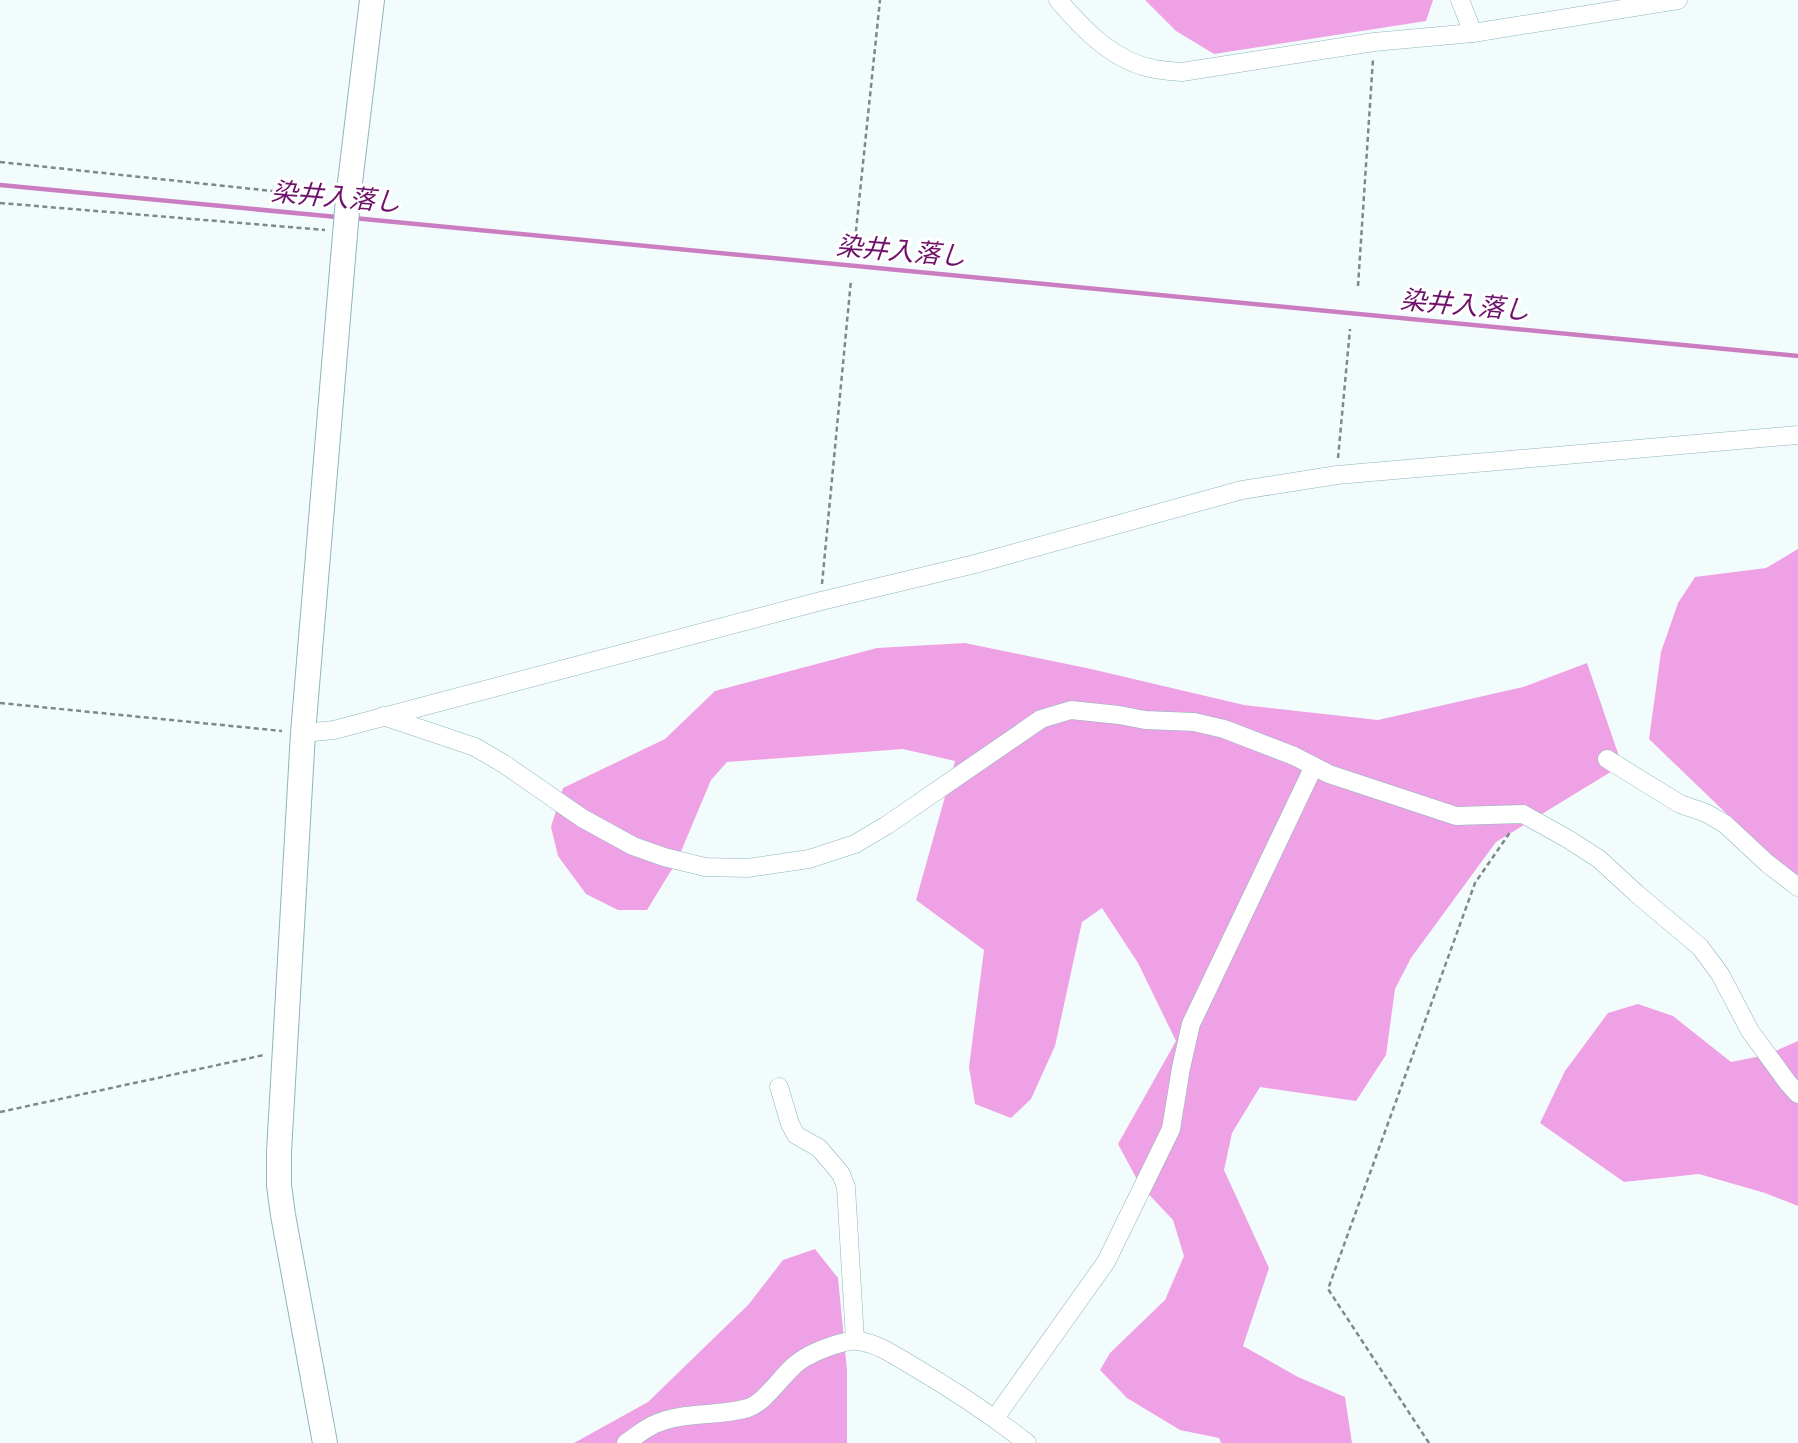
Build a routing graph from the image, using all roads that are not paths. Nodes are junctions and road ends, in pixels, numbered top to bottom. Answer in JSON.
{"nodes":[{"id":1,"x":372,"y":0,"type":"edge"},
{"id":2,"x":1058,"y":0,"type":"edge"},
{"id":3,"x":1460,"y":0,"type":"edge"},
{"id":4,"x":1678,"y":0,"type":"edge"},
{"id":5,"x":1473,"y":33,"type":"junction"},
{"id":6,"x":1798,"y":435,"type":"edge"},
{"id":7,"x":383,"y":716,"type":"junction"},
{"id":8,"x":303,"y":733,"type":"junction"},
{"id":9,"x":1607,"y":759,"type":"dead end"},
{"id":10,"x":1314,"y":766,"type":"junction"},
{"id":11,"x":1798,"y":887,"type":"edge"},
{"id":12,"x":779,"y":1087,"type":"dead end"},
{"id":13,"x":1798,"y":1094,"type":"edge"},
{"id":14,"x":855,"y":1340,"type":"junction"},
{"id":15,"x":995,"y":1418,"type":"junction"},
{"id":16,"x":325,"y":1443,"type":"edge"},
{"id":17,"x":626,"y":1443,"type":"edge"},
{"id":18,"x":1027,"y":1443,"type":"edge"}],
"edges":[{"from":1,"to":8,"type":"street"},
{"from":2,"to":5,"type":"street"},
{"from":3,"to":5,"type":"street"},
{"from":4,"to":5,"type":"street"},
{"from":6,"to":7,"type":"street"},
{"from":7,"to":8,"type":"street"},
{"from":7,"to":10,"type":"street"},
{"from":8,"to":16,"type":"street"},
{"from":9,"to":11,"type":"street"},
{"from":10,"to":13,"type":"street"},
{"from":10,"to":15,"type":"street"},
{"from":12,"to":14,"type":"street"},
{"from":14,"to":15,"type":"street"},
{"from":14,"to":17,"type":"street"},
{"from":15,"to":18,"type":"street"}]}
